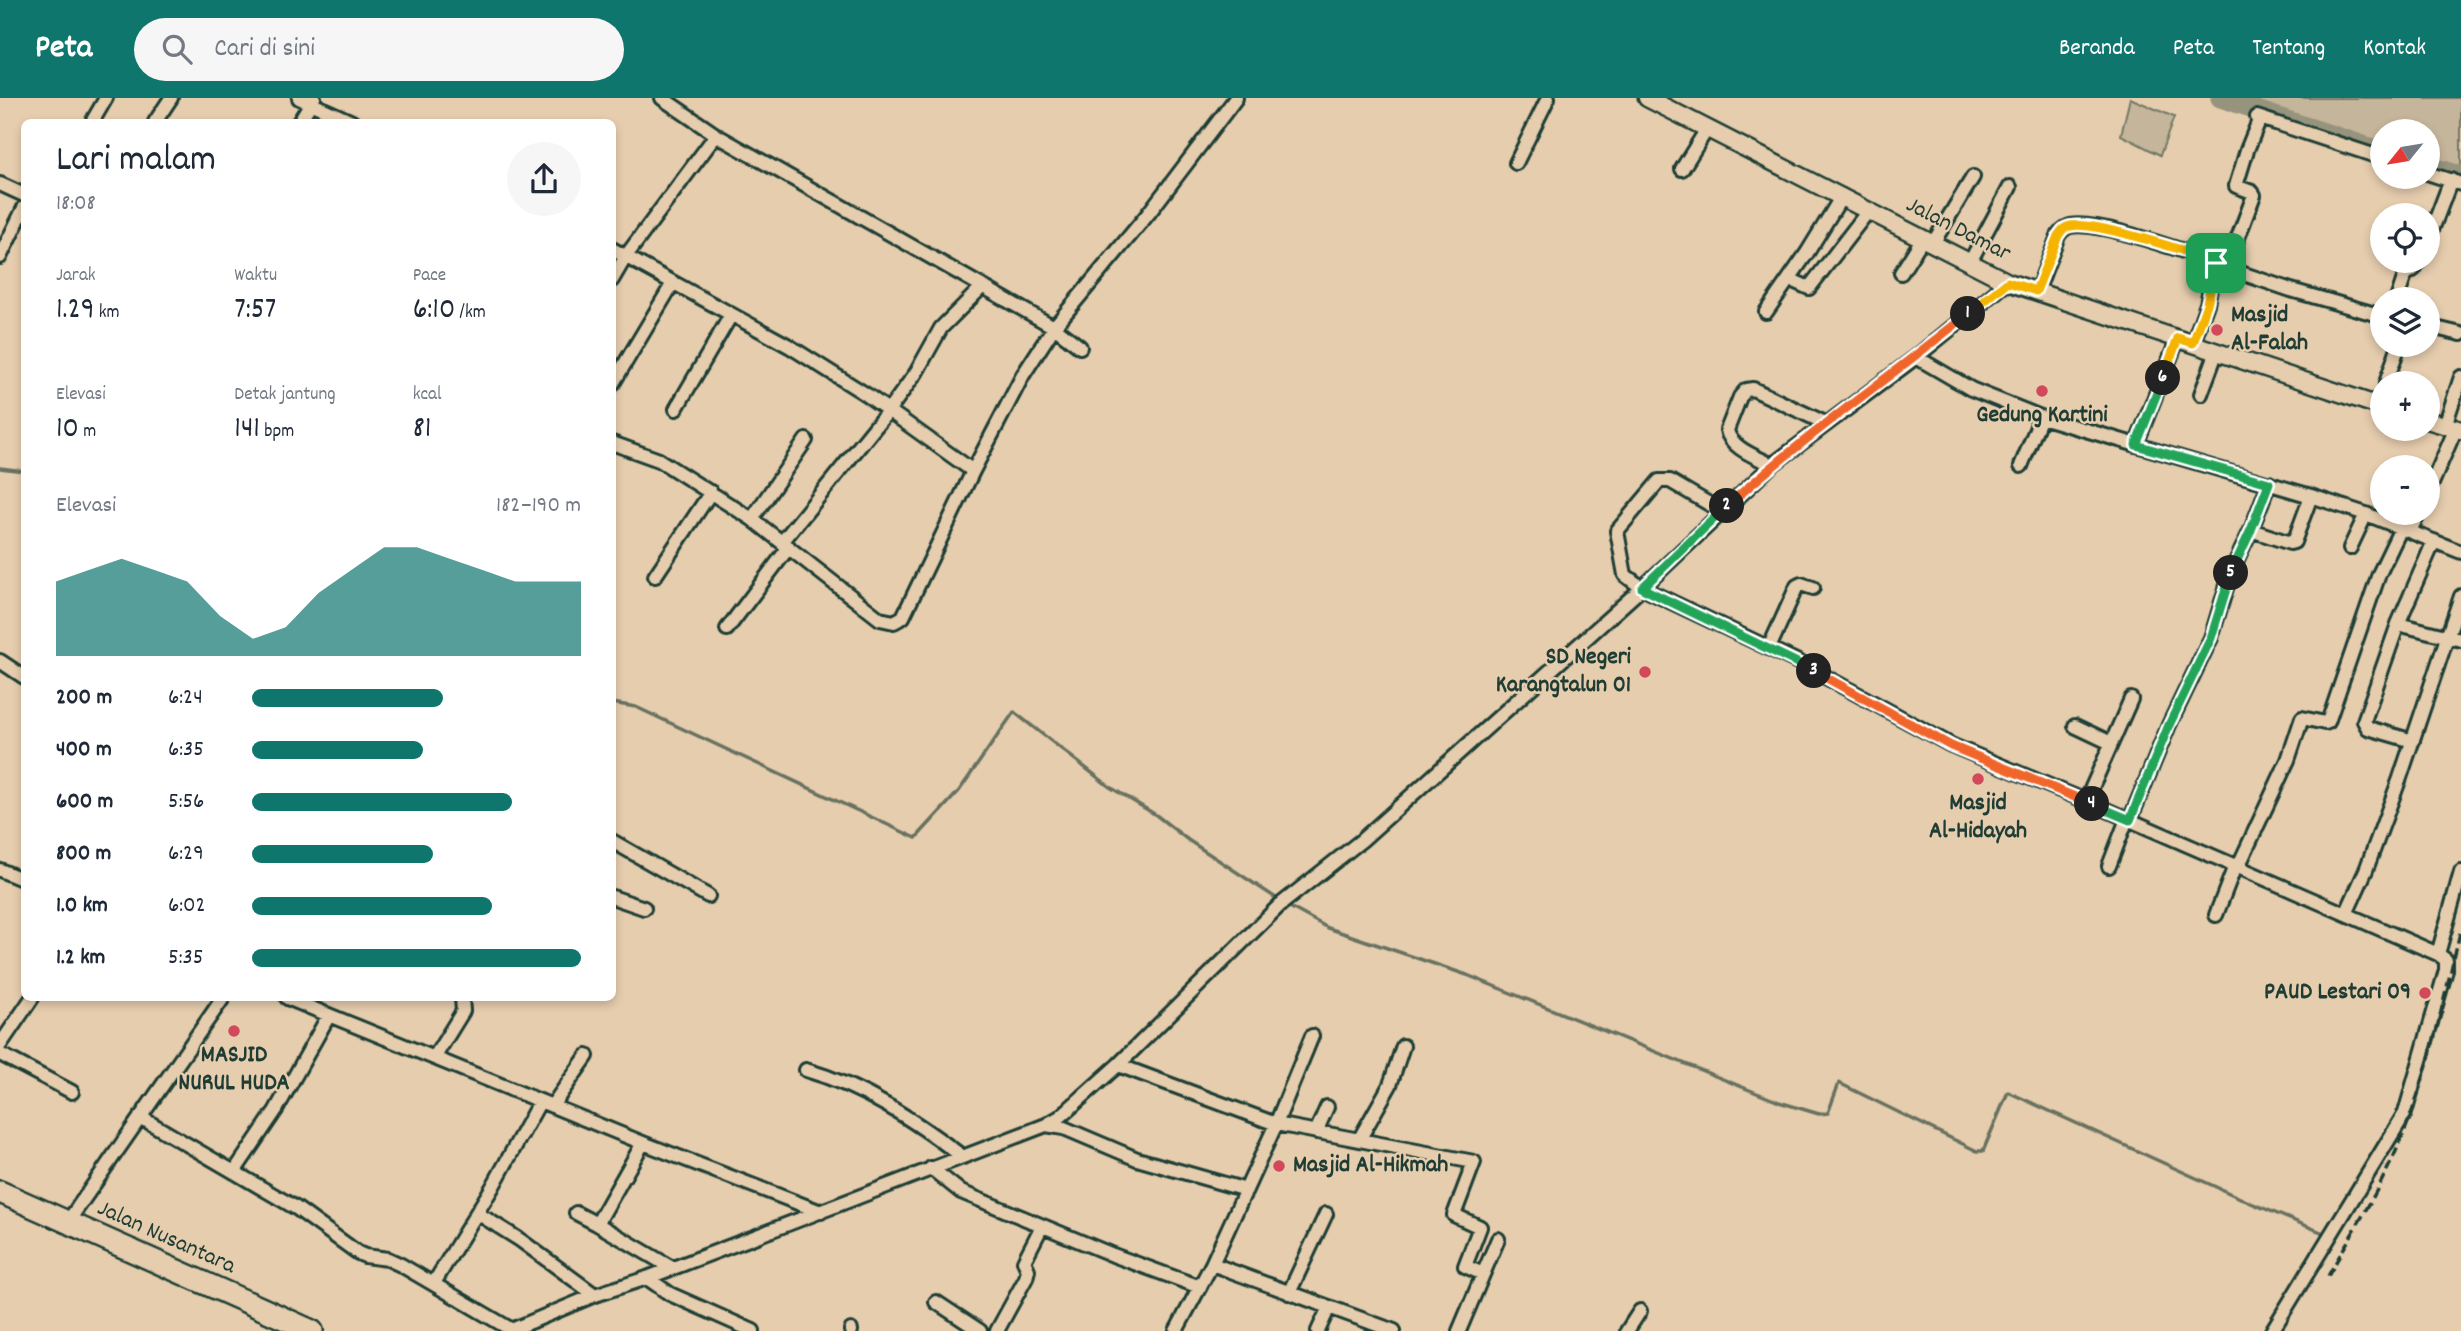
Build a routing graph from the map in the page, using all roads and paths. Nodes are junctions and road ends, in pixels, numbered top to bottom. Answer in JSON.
{"nodes":[{"id":1,"x":106,"y":98,"type":"edge"},
{"id":2,"x":171,"y":98,"type":"edge"},
{"id":3,"x":662,"y":98,"type":"edge"},
{"id":4,"x":1236,"y":98,"type":"edge"},
{"id":5,"x":1548,"y":98,"type":"edge"},
{"id":6,"x":1647,"y":98,"type":"edge"},
{"id":7,"x":308,"y":100,"type":"edge"},
{"id":8,"x":94,"y":119,"type":"edge"},
{"id":9,"x":157,"y":119,"type":"edge"},
{"id":10,"x":300,"y":119,"type":"edge"},
{"id":11,"x":346,"y":119,"type":"edge"},
{"id":12,"x":1707,"y":129,"type":"junction"},
{"id":13,"x":716,"y":135,"type":"junction"},
{"id":14,"x":2370,"y":154,"type":"edge"},
{"id":15,"x":1516,"y":163,"type":"dead end"},
{"id":16,"x":1682,"y":169,"type":"dead end"},
{"id":17,"x":1973,"y":177,"type":"dead end"},
{"id":18,"x":2456,"y":182,"type":"edge"},
{"id":19,"x":0,"y":184,"type":"edge"},
{"id":20,"x":2010,"y":187,"type":"dead end"},
{"id":21,"x":21,"y":194,"type":"edge"},
{"id":22,"x":1842,"y":197,"type":"junction"},
{"id":23,"x":1869,"y":210,"type":"junction"},
{"id":24,"x":21,"y":214,"type":"edge"},
{"id":25,"x":2440,"y":216,"type":"edge"},
{"id":26,"x":1928,"y":241,"type":"junction"},
{"id":27,"x":616,"y":251,"type":"edge"},
{"id":28,"x":626,"y":256,"type":"junction"},
{"id":29,"x":0,"y":257,"type":"edge"},
{"id":30,"x":1970,"y":262,"type":"junction"},
{"id":31,"x":2216,"y":263,"type":"junction"},
{"id":32,"x":2231,"y":267,"type":"junction"},
{"id":33,"x":616,"y":273,"type":"edge"},
{"id":34,"x":1901,"y":273,"type":"dead end"},
{"id":35,"x":1789,"y":279,"type":"junction"},
{"id":36,"x":2008,"y":282,"type":"junction"},
{"id":37,"x":673,"y":283,"type":"junction"},
{"id":38,"x":982,"y":288,"type":"junction"},
{"id":39,"x":2036,"y":291,"type":"junction"},
{"id":40,"x":1766,"y":312,"type":"dead end"},
{"id":41,"x":2370,"y":313,"type":"edge"},
{"id":42,"x":731,"y":314,"type":"junction"},
{"id":43,"x":1054,"y":327,"type":"junction"},
{"id":44,"x":2440,"y":329,"type":"edge"},
{"id":45,"x":2461,"y":334,"type":"edge"},
{"id":46,"x":2186,"y":341,"type":"junction"},
{"id":47,"x":1080,"y":346,"type":"dead end"},
{"id":48,"x":2217,"y":351,"type":"junction"},
{"id":49,"x":1916,"y":357,"type":"junction"},
{"id":50,"x":2461,"y":377,"type":"edge"},
{"id":51,"x":616,"y":378,"type":"edge"},
{"id":52,"x":2201,"y":394,"type":"dead end"},
{"id":53,"x":2370,"y":399,"type":"edge"},
{"id":54,"x":676,"y":409,"type":"dead end"},
{"id":55,"x":889,"y":410,"type":"junction"},
{"id":56,"x":2041,"y":417,"type":"junction"},
{"id":57,"x":1826,"y":424,"type":"junction"},
{"id":58,"x":2454,"y":428,"type":"edge"},
{"id":59,"x":806,"y":440,"type":"dead end"},
{"id":60,"x":616,"y":444,"type":"edge"},
{"id":61,"x":2136,"y":445,"type":"junction"},
{"id":62,"x":2440,"y":463,"type":"edge"},
{"id":63,"x":1772,"y":466,"type":"junction"},
{"id":64,"x":2021,"y":467,"type":"dead end"},
{"id":65,"x":973,"y":471,"type":"junction"},
{"id":66,"x":2269,"y":483,"type":"junction"},
{"id":67,"x":711,"y":492,"type":"junction"},
{"id":68,"x":2311,"y":496,"type":"junction"},
{"id":69,"x":1721,"y":511,"type":"junction"},
{"id":70,"x":2366,"y":514,"type":"junction"},
{"id":71,"x":751,"y":519,"type":"junction"},
{"id":72,"x":2409,"y":525,"type":"edge"},
{"id":73,"x":2406,"y":529,"type":"junction"},
{"id":74,"x":2251,"y":530,"type":"junction"},
{"id":75,"x":2434,"y":541,"type":"junction"},
{"id":76,"x":786,"y":544,"type":"junction"},
{"id":77,"x":2350,"y":548,"type":"dead end"},
{"id":78,"x":2461,"y":552,"type":"edge"},
{"id":79,"x":655,"y":576,"type":"dead end"},
{"id":80,"x":1642,"y":588,"type":"junction"},
{"id":81,"x":1813,"y":588,"type":"dead end"},
{"id":82,"x":2461,"y":596,"type":"edge"},
{"id":83,"x":2398,"y":624,"type":"junction"},
{"id":84,"x":727,"y":629,"type":"dead end"},
{"id":85,"x":2447,"y":637,"type":"junction"},
{"id":86,"x":2461,"y":640,"type":"edge"},
{"id":87,"x":1769,"y":649,"type":"junction"},
{"id":88,"x":0,"y":661,"type":"edge"},
{"id":89,"x":21,"y":675,"type":"edge"},
{"id":90,"x":2131,"y":699,"type":"dead end"},
{"id":91,"x":2075,"y":726,"type":"dead end"},
{"id":92,"x":2413,"y":741,"type":"junction"},
{"id":93,"x":2111,"y":743,"type":"junction"},
{"id":94,"x":2086,"y":801,"type":"junction"},
{"id":95,"x":2129,"y":819,"type":"junction"},
{"id":96,"x":616,"y":843,"type":"edge"},
{"id":97,"x":2109,"y":866,"type":"dead end"},
{"id":98,"x":2236,"y":866,"type":"junction"},
{"id":99,"x":0,"y":870,"type":"edge"},
{"id":100,"x":2461,"y":872,"type":"edge"},
{"id":101,"x":21,"y":879,"type":"edge"},
{"id":102,"x":708,"y":896,"type":"dead end"},
{"id":103,"x":616,"y":898,"type":"edge"},
{"id":104,"x":644,"y":908,"type":"dead end"},
{"id":105,"x":2346,"y":914,"type":"junction"},
{"id":106,"x":2216,"y":915,"type":"dead end"},
{"id":107,"x":2438,"y":954,"type":"junction"},
{"id":108,"x":30,"y":1001,"type":"edge"},
{"id":109,"x":221,"y":1001,"type":"edge"},
{"id":110,"x":295,"y":1001,"type":"edge"},
{"id":111,"x":461,"y":1001,"type":"edge"},
{"id":112,"x":329,"y":1015,"type":"junction"},
{"id":113,"x":1312,"y":1036,"type":"dead end"},
{"id":114,"x":0,"y":1045,"type":"edge"},
{"id":115,"x":1403,"y":1046,"type":"dead end"},
{"id":116,"x":0,"y":1054,"type":"edge"},
{"id":117,"x":587,"y":1056,"type":"dead end"},
{"id":118,"x":433,"y":1058,"type":"junction"},
{"id":119,"x":1118,"y":1065,"type":"junction"},
{"id":120,"x":806,"y":1070,"type":"dead end"},
{"id":121,"x":72,"y":1092,"type":"dead end"},
{"id":122,"x":546,"y":1103,"type":"junction"},
{"id":123,"x":1327,"y":1107,"type":"dead end"},
{"id":124,"x":141,"y":1117,"type":"junction"},
{"id":125,"x":1276,"y":1124,"type":"junction"},
{"id":126,"x":1046,"y":1125,"type":"junction"},
{"id":127,"x":1317,"y":1132,"type":"junction"},
{"id":128,"x":1359,"y":1140,"type":"junction"},
{"id":129,"x":643,"y":1143,"type":"junction"},
{"id":130,"x":963,"y":1157,"type":"junction"},
{"id":131,"x":931,"y":1168,"type":"junction"},
{"id":132,"x":234,"y":1172,"type":"junction"},
{"id":133,"x":1245,"y":1190,"type":"junction"},
{"id":134,"x":0,"y":1192,"type":"edge"},
{"id":135,"x":821,"y":1212,"type":"junction"},
{"id":136,"x":477,"y":1213,"type":"junction"},
{"id":137,"x":576,"y":1213,"type":"dead end"},
{"id":138,"x":1326,"y":1214,"type":"dead end"},
{"id":139,"x":67,"y":1223,"type":"junction"},
{"id":140,"x":597,"y":1224,"type":"junction"},
{"id":141,"x":1042,"y":1226,"type":"junction"},
{"id":142,"x":1498,"y":1239,"type":"dead end"},
{"id":143,"x":1212,"y":1264,"type":"junction"},
{"id":144,"x":672,"y":1268,"type":"junction"},
{"id":145,"x":1483,"y":1274,"type":"junction"},
{"id":146,"x":647,"y":1278,"type":"junction"},
{"id":147,"x":433,"y":1283,"type":"junction"},
{"id":148,"x":1200,"y":1287,"type":"junction"},
{"id":149,"x":1289,"y":1293,"type":"junction"},
{"id":150,"x":596,"y":1295,"type":"junction"},
{"id":151,"x":936,"y":1302,"type":"dead end"},
{"id":152,"x":1329,"y":1307,"type":"junction"},
{"id":153,"x":1640,"y":1311,"type":"dead end"},
{"id":154,"x":1377,"y":1328,"type":"edge"},
{"id":155,"x":510,"y":1330,"type":"edge"},
{"id":156,"x":312,"y":1331,"type":"edge"},
{"id":157,"x":753,"y":1331,"type":"edge"},
{"id":158,"x":980,"y":1331,"type":"edge"},
{"id":159,"x":996,"y":1331,"type":"edge"},
{"id":160,"x":1175,"y":1331,"type":"edge"},
{"id":161,"x":1318,"y":1331,"type":"edge"},
{"id":162,"x":1394,"y":1331,"type":"edge"},
{"id":163,"x":1459,"y":1331,"type":"edge"},
{"id":164,"x":1627,"y":1331,"type":"edge"},
{"id":165,"x":2272,"y":1331,"type":"edge"}],
"edges":[{"from":1,"to":8,"type":"street"},
{"from":2,"to":9,"type":"street"},
{"from":3,"to":13,"type":"street"},
{"from":4,"to":43,"type":"street"},
{"from":5,"to":15,"type":"street"},
{"from":6,"to":12,"type":"street","name":"Jalan Damar"},
{"from":7,"to":10,"type":"street"},
{"from":7,"to":11,"type":"street"},
{"from":12,"to":16,"type":"street"},
{"from":12,"to":22,"type":"street","name":"Jalan Damar"},
{"from":13,"to":28,"type":"street"},
{"from":13,"to":38,"type":"street"},
{"from":14,"to":32,"type":"street"},
{"from":17,"to":26,"type":"street"},
{"from":18,"to":25,"type":"street"},
{"from":19,"to":21,"type":"street"},
{"from":20,"to":30,"type":"street"},
{"from":22,"to":23,"type":"street","name":"Jalan Damar"},
{"from":22,"to":35,"type":"street"},
{"from":23,"to":26,"type":"street","name":"Jalan Damar"},
{"from":23,"to":35,"type":"street"},
{"from":24,"to":29,"type":"street"},
{"from":26,"to":30,"type":"street","name":"Jalan Damar"},
{"from":26,"to":34,"type":"street"},
{"from":27,"to":28,"type":"street"},
{"from":28,"to":33,"type":"street"},
{"from":28,"to":37,"type":"street"},
{"from":30,"to":36,"type":"street","name":"Jalan Damar"},
{"from":31,"to":32,"type":"street"},
{"from":31,"to":39,"type":"street"},
{"from":31,"to":46,"type":"street"},
{"from":32,"to":41,"type":"street"},
{"from":35,"to":40,"type":"street"},
{"from":36,"to":39,"type":"street","name":"Jalan Damar"},
{"from":36,"to":49,"type":"street"},
{"from":37,"to":42,"type":"street"},
{"from":37,"to":51,"type":"street"},
{"from":38,"to":43,"type":"street"},
{"from":38,"to":55,"type":"street"},
{"from":39,"to":46,"type":"street","name":"Jalan Damar"},
{"from":42,"to":54,"type":"street"},
{"from":42,"to":55,"type":"street"},
{"from":43,"to":47,"type":"street"},
{"from":43,"to":65,"type":"street"},
{"from":44,"to":45,"type":"street"},
{"from":46,"to":48,"type":"street","name":"Jalan Damar"},
{"from":46,"to":61,"type":"street"},
{"from":48,"to":52,"type":"street"},
{"from":48,"to":53,"type":"street","name":"Jalan Damar"},
{"from":49,"to":56,"type":"street"},
{"from":49,"to":57,"type":"street"},
{"from":50,"to":58,"type":"street"},
{"from":55,"to":65,"type":"street"},
{"from":55,"to":76,"type":"street"},
{"from":56,"to":61,"type":"street"},
{"from":56,"to":64,"type":"street"},
{"from":57,"to":63,"type":"street"},
{"from":57,"to":63,"type":"street"},
{"from":58,"to":62,"type":"street"},
{"from":59,"to":71,"type":"street"},
{"from":60,"to":67,"type":"street"},
{"from":61,"to":66,"type":"street"},
{"from":63,"to":69,"type":"street"},
{"from":65,"to":76,"type":"street"},
{"from":66,"to":68,"type":"street"},
{"from":66,"to":74,"type":"street"},
{"from":67,"to":71,"type":"street"},
{"from":67,"to":79,"type":"street"},
{"from":68,"to":70,"type":"street"},
{"from":68,"to":74,"type":"street"},
{"from":69,"to":80,"type":"street"},
{"from":69,"to":80,"type":"street"},
{"from":70,"to":73,"type":"street"},
{"from":70,"to":77,"type":"street"},
{"from":71,"to":76,"type":"street"},
{"from":72,"to":73,"type":"street"},
{"from":73,"to":75,"type":"street"},
{"from":73,"to":98,"type":"street"},
{"from":74,"to":95,"type":"street"},
{"from":75,"to":78,"type":"street"},
{"from":75,"to":83,"type":"street"},
{"from":76,"to":84,"type":"street"},
{"from":80,"to":87,"type":"street"},
{"from":80,"to":119,"type":"street"},
{"from":81,"to":87,"type":"street"},
{"from":82,"to":85,"type":"street"},
{"from":83,"to":85,"type":"street"},
{"from":83,"to":92,"type":"street"},
{"from":85,"to":86,"type":"street"},
{"from":85,"to":92,"type":"street"},
{"from":87,"to":94,"type":"street"},
{"from":88,"to":89,"type":"street"},
{"from":90,"to":93,"type":"street"},
{"from":91,"to":93,"type":"street"},
{"from":92,"to":105,"type":"street"},
{"from":93,"to":94,"type":"street"},
{"from":94,"to":95,"type":"street"},
{"from":95,"to":97,"type":"street"},
{"from":95,"to":98,"type":"street"},
{"from":96,"to":102,"type":"street"},
{"from":98,"to":105,"type":"street"},
{"from":98,"to":106,"type":"street"},
{"from":99,"to":101,"type":"street"},
{"from":100,"to":107,"type":"street"},
{"from":103,"to":104,"type":"street"},
{"from":105,"to":107,"type":"street"},
{"from":107,"to":165,"type":"street"},
{"from":108,"to":114,"type":"street"},
{"from":109,"to":124,"type":"street"},
{"from":110,"to":112,"type":"street"},
{"from":111,"to":118,"type":"street"},
{"from":112,"to":118,"type":"street"},
{"from":112,"to":132,"type":"street"},
{"from":113,"to":125,"type":"street"},
{"from":115,"to":128,"type":"street"},
{"from":116,"to":121,"type":"street"},
{"from":117,"to":122,"type":"street"},
{"from":118,"to":122,"type":"street"},
{"from":119,"to":125,"type":"street"},
{"from":119,"to":126,"type":"street"},
{"from":120,"to":130,"type":"street"},
{"from":122,"to":129,"type":"street"},
{"from":122,"to":136,"type":"street"},
{"from":123,"to":127,"type":"street"},
{"from":124,"to":132,"type":"street"},
{"from":124,"to":139,"type":"street"},
{"from":125,"to":127,"type":"street"},
{"from":125,"to":133,"type":"street"},
{"from":126,"to":130,"type":"street"},
{"from":126,"to":133,"type":"street"},
{"from":127,"to":128,"type":"street"},
{"from":128,"to":145,"type":"street"},
{"from":129,"to":135,"type":"street"},
{"from":129,"to":140,"type":"street"},
{"from":130,"to":131,"type":"street"},
{"from":131,"to":135,"type":"street"},
{"from":131,"to":141,"type":"street"},
{"from":132,"to":147,"type":"street"},
{"from":133,"to":143,"type":"street"},
{"from":134,"to":139,"type":"highway","name":"Jalan Nusantara"},
{"from":135,"to":144,"type":"street"},
{"from":136,"to":147,"type":"street"},
{"from":136,"to":150,"type":"street"},
{"from":137,"to":140,"type":"street"},
{"from":138,"to":149,"type":"street"},
{"from":139,"to":156,"type":"highway","name":"Jalan Nusantara"},
{"from":140,"to":144,"type":"street"},
{"from":141,"to":148,"type":"street"},
{"from":141,"to":159,"type":"street"},
{"from":142,"to":145,"type":"street"},
{"from":143,"to":148,"type":"street"},
{"from":143,"to":149,"type":"street"},
{"from":144,"to":146,"type":"street"},
{"from":145,"to":163,"type":"street"},
{"from":146,"to":150,"type":"street"},
{"from":146,"to":157,"type":"street"},
{"from":147,"to":155,"type":"street"},
{"from":148,"to":160,"type":"street"},
{"from":149,"to":152,"type":"street"},
{"from":150,"to":155,"type":"street"},
{"from":151,"to":158,"type":"street"},
{"from":152,"to":154,"type":"street"},
{"from":152,"to":161,"type":"street"},
{"from":153,"to":164,"type":"street"},
{"from":154,"to":162,"type":"street"}]}
